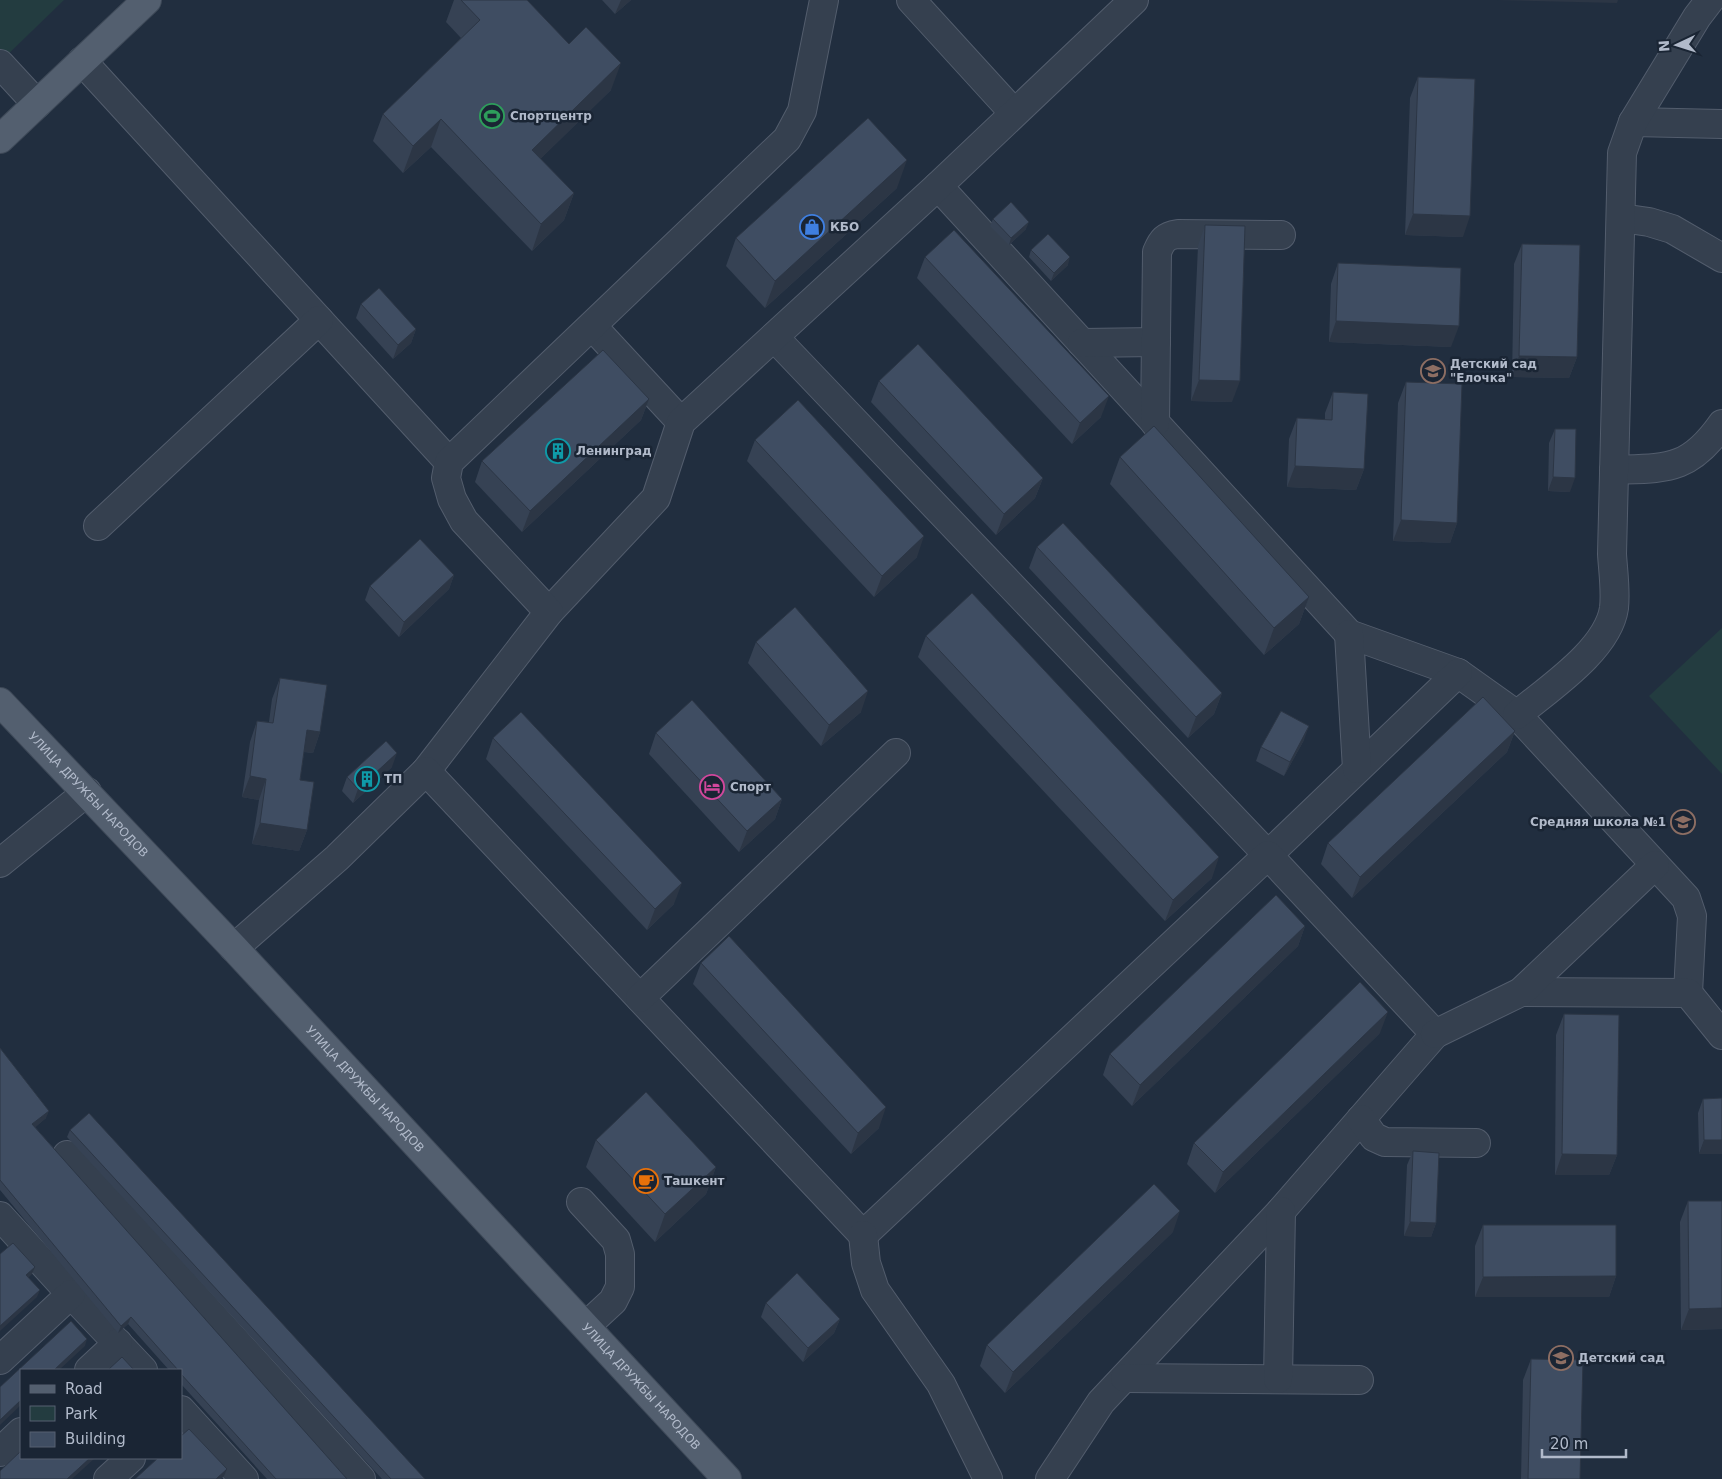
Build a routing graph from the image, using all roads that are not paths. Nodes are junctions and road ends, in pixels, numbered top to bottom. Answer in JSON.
{"nodes":[{"id":1,"x":147,"y":0,"type":"edge"},
{"id":2,"x":824,"y":0,"type":"edge"},
{"id":3,"x":910,"y":0,"type":"edge"},
{"id":4,"x":1134,"y":0,"type":"edge"},
{"id":5,"x":1710,"y":0,"type":"edge"},
{"id":6,"x":82,"y":61,"type":"junction"},
{"id":7,"x":0,"y":64,"type":"edge"},
{"id":8,"x":38,"y":104,"type":"junction"},
{"id":9,"x":1014,"y":113,"type":"junction"},
{"id":10,"x":1633,"y":122,"type":"junction"},
{"id":11,"x":1722,"y":124,"type":"edge"},
{"id":12,"x":0,"y":140,"type":"edge"},
{"id":13,"x":938,"y":186,"type":"junction"},
{"id":14,"x":1621,"y":218,"type":"junction"},
{"id":15,"x":1281,"y":235,"type":"dead end"},
{"id":16,"x":1722,"y":258,"type":"edge"},
{"id":17,"x":319,"y":320,"type":"junction"},
{"id":18,"x":593,"y":327,"type":"junction"},
{"id":19,"x":774,"y":337,"type":"junction"},
{"id":20,"x":1156,"y":342,"type":"junction"},
{"id":21,"x":1082,"y":343,"type":"junction"},
{"id":22,"x":681,"y":422,"type":"junction"},
{"id":23,"x":1155,"y":422,"type":"junction"},
{"id":24,"x":1722,"y":424,"type":"edge"},
{"id":25,"x":449,"y":462,"type":"junction"},
{"id":26,"x":1614,"y":470,"type":"junction"},
{"id":27,"x":98,"y":526,"type":"dead end"},
{"id":28,"x":549,"y":612,"type":"junction"},
{"id":29,"x":1349,"y":634,"type":"junction"},
{"id":30,"x":1458,"y":673,"type":"junction"},
{"id":31,"x":0,"y":702,"type":"edge"},
{"id":32,"x":1517,"y":715,"type":"junction"},
{"id":33,"x":896,"y":753,"type":"dead end"},
{"id":34,"x":1357,"y":769,"type":"junction"},
{"id":35,"x":426,"y":771,"type":"junction"},
{"id":36,"x":87,"y":792,"type":"junction"},
{"id":37,"x":1268,"y":855,"type":"junction"},
{"id":38,"x":0,"y":862,"type":"edge"},
{"id":39,"x":1655,"y":865,"type":"junction"},
{"id":40,"x":234,"y":948,"type":"junction"},
{"id":41,"x":1521,"y":992,"type":"junction"},
{"id":42,"x":1688,"y":993,"type":"junction"},
{"id":43,"x":640,"y":998,"type":"junction"},
{"id":44,"x":1435,"y":1034,"type":"junction"},
{"id":45,"x":1722,"y":1035,"type":"edge"},
{"id":46,"x":1361,"y":1119,"type":"junction"},
{"id":47,"x":1476,"y":1142,"type":"dead end"},
{"id":48,"x":67,"y":1155,"type":"dead end"},
{"id":49,"x":581,"y":1202,"type":"dead end"},
{"id":50,"x":1281,"y":1211,"type":"junction"},
{"id":51,"x":1,"y":1219,"type":"edge"},
{"id":52,"x":863,"y":1236,"type":"junction"},
{"id":53,"x":70,"y":1294,"type":"junction"},
{"id":54,"x":586,"y":1326,"type":"junction"},
{"id":55,"x":118,"y":1344,"type":"junction"},
{"id":56,"x":0,"y":1360,"type":"edge"},
{"id":57,"x":90,"y":1369,"type":"edge"},
{"id":58,"x":142,"y":1369,"type":"edge"},
{"id":59,"x":1125,"y":1378,"type":"junction"},
{"id":60,"x":1278,"y":1380,"type":"junction"},
{"id":61,"x":1359,"y":1380,"type":"dead end"},
{"id":62,"x":182,"y":1411,"type":"edge"},
{"id":63,"x":20,"y":1433,"type":"edge"},
{"id":64,"x":0,"y":1452,"type":"edge"},
{"id":65,"x":130,"y":1459,"type":"edge"},
{"id":66,"x":108,"y":1479,"type":"edge"},
{"id":67,"x":244,"y":1479,"type":"edge"},
{"id":68,"x":362,"y":1479,"type":"edge"},
{"id":69,"x":727,"y":1479,"type":"edge"},
{"id":70,"x":988,"y":1479,"type":"edge"},
{"id":71,"x":1050,"y":1479,"type":"edge"}],
"edges":[{"from":1,"to":6,"type":"main road"},
{"from":2,"to":18,"type":"lane"},
{"from":3,"to":9,"type":"lane"},
{"from":4,"to":9,"type":"lane"},
{"from":5,"to":10,"type":"lane"},
{"from":6,"to":8,"type":"main road"},
{"from":6,"to":17,"type":"lane"},
{"from":7,"to":8,"type":"lane"},
{"from":8,"to":12,"type":"main road"},
{"from":9,"to":13,"type":"lane"},
{"from":10,"to":11,"type":"lane"},
{"from":10,"to":14,"type":"lane"},
{"from":13,"to":19,"type":"lane"},
{"from":13,"to":21,"type":"lane"},
{"from":14,"to":16,"type":"lane"},
{"from":14,"to":26,"type":"lane"},
{"from":15,"to":20,"type":"lane"},
{"from":17,"to":25,"type":"lane"},
{"from":17,"to":27,"type":"lane"},
{"from":18,"to":22,"type":"lane"},
{"from":18,"to":25,"type":"lane"},
{"from":19,"to":22,"type":"lane"},
{"from":19,"to":37,"type":"lane"},
{"from":20,"to":21,"type":"lane"},
{"from":20,"to":23,"type":"lane"},
{"from":21,"to":23,"type":"lane"},
{"from":22,"to":28,"type":"lane"},
{"from":23,"to":29,"type":"lane"},
{"from":24,"to":26,"type":"lane"},
{"from":25,"to":28,"type":"lane"},
{"from":26,"to":32,"type":"lane"},
{"from":28,"to":35,"type":"lane"},
{"from":29,"to":30,"type":"lane"},
{"from":29,"to":34,"type":"lane"},
{"from":30,"to":32,"type":"lane"},
{"from":30,"to":34,"type":"lane"},
{"from":31,"to":36,"type":"main road","name":"УЛИЦА ДРУЖБЫ НАРОДОВ"},
{"from":32,"to":39,"type":"lane"},
{"from":33,"to":43,"type":"lane"},
{"from":34,"to":37,"type":"lane"},
{"from":35,"to":40,"type":"lane"},
{"from":35,"to":43,"type":"lane"},
{"from":36,"to":38,"type":"lane"},
{"from":36,"to":40,"type":"main road","name":"УЛИЦА ДРУЖБЫ НАРОДОВ"},
{"from":37,"to":44,"type":"lane"},
{"from":37,"to":52,"type":"lane"},
{"from":39,"to":41,"type":"lane"},
{"from":39,"to":42,"type":"lane"},
{"from":40,"to":54,"type":"main road","name":"УЛИЦА ДРУЖБЫ НАРОДОВ"},
{"from":41,"to":42,"type":"lane"},
{"from":41,"to":44,"type":"lane"},
{"from":42,"to":45,"type":"lane"},
{"from":43,"to":52,"type":"lane"},
{"from":44,"to":46,"type":"lane"},
{"from":46,"to":47,"type":"lane"},
{"from":46,"to":50,"type":"lane"},
{"from":48,"to":68,"type":"lane"},
{"from":49,"to":54,"type":"lane"},
{"from":50,"to":59,"type":"lane"},
{"from":50,"to":60,"type":"lane"},
{"from":51,"to":53,"type":"lane"},
{"from":52,"to":70,"type":"lane"},
{"from":53,"to":55,"type":"lane"},
{"from":53,"to":56,"type":"lane"},
{"from":54,"to":69,"type":"main road","name":"УЛИЦА ДРУЖБЫ НАРОДОВ"},
{"from":55,"to":57,"type":"lane"},
{"from":55,"to":58,"type":"lane"},
{"from":59,"to":60,"type":"lane"},
{"from":59,"to":71,"type":"lane"},
{"from":60,"to":61,"type":"lane"},
{"from":62,"to":67,"type":"lane"},
{"from":63,"to":64,"type":"lane"},
{"from":65,"to":66,"type":"lane"}]}
